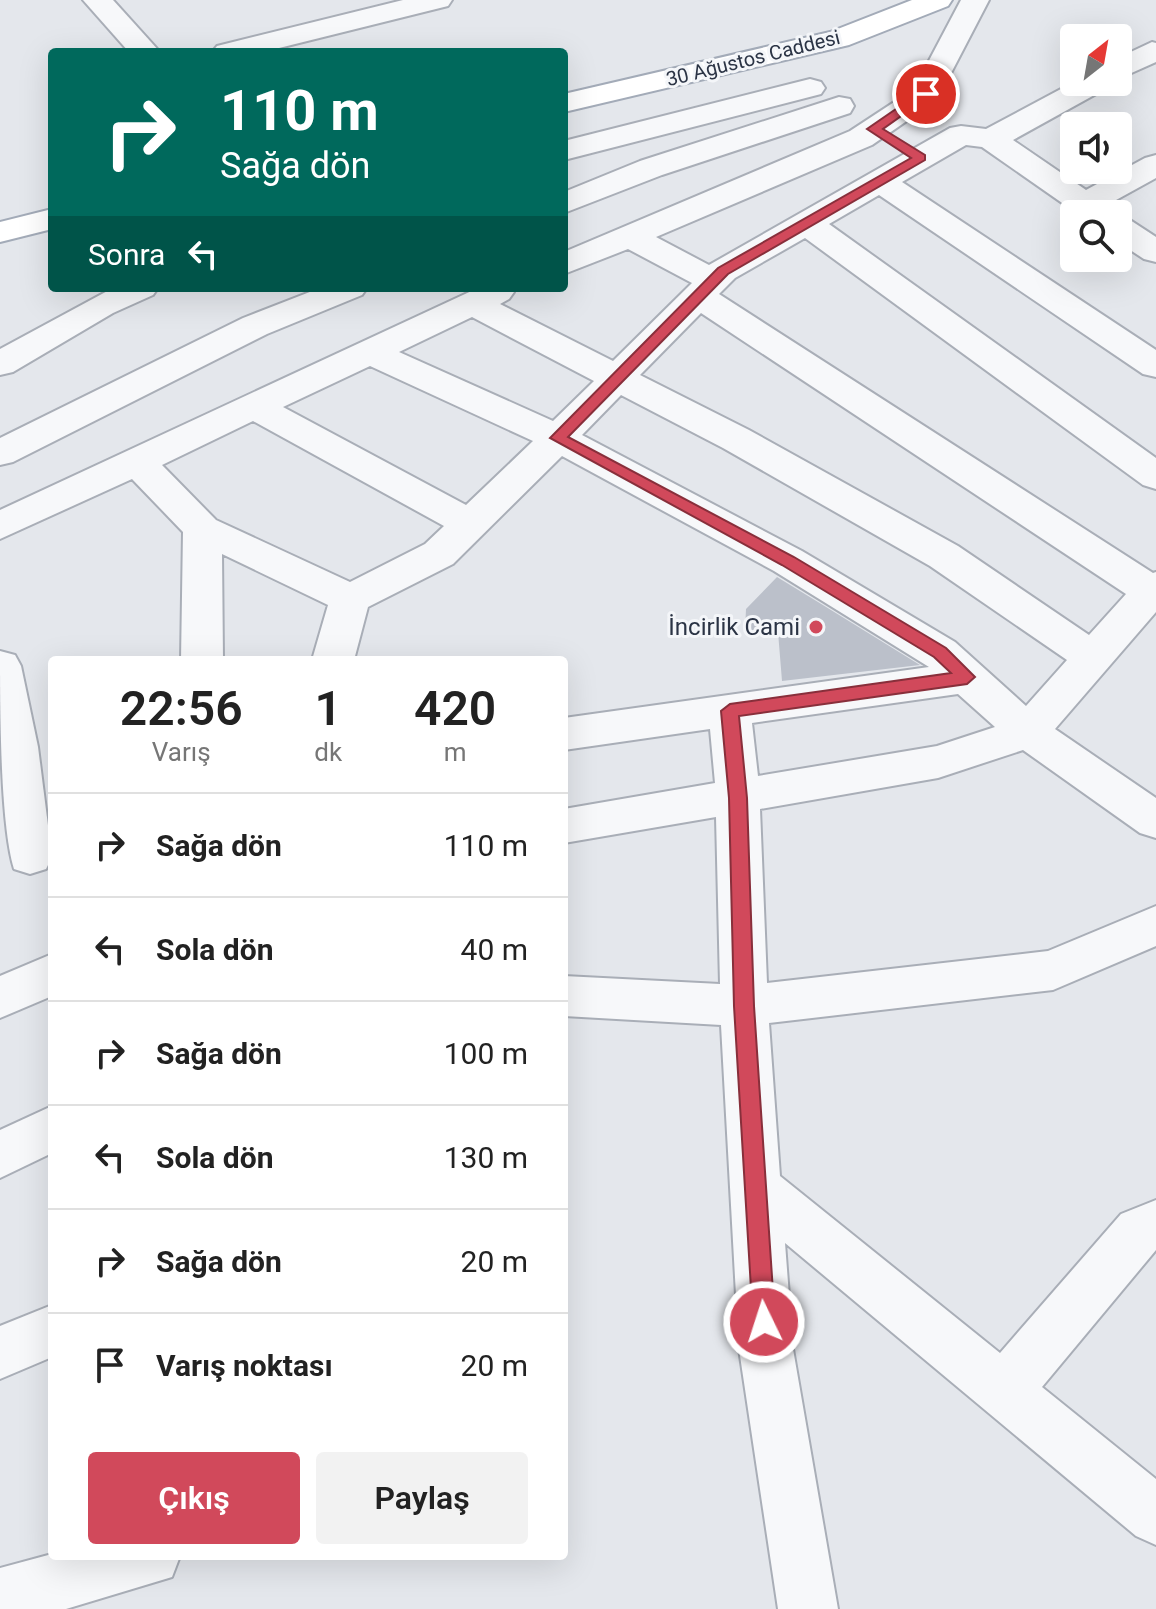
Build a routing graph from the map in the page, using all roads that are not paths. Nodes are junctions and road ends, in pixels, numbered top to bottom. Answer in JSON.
{"nodes":[{"id":1,"x":97,"y":0,"type":"edge"},
{"id":2,"x":438,"y":0,"type":"edge"},
{"id":3,"x":938,"y":0,"type":"edge"},
{"id":4,"x":975,"y":0,"type":"edge"},
{"id":5,"x":141,"y":48,"type":"edge"},
{"id":6,"x":243,"y":48,"type":"edge"},
{"id":7,"x":1156,"y":53,"type":"edge"},
{"id":8,"x":760,"y":56,"type":"junction"},
{"id":9,"x":1132,"y":62,"type":"edge"},
{"id":10,"x":810,"y":88,"type":"junction"},
{"id":11,"x":1070,"y":96,"type":"edge"},
{"id":12,"x":568,"y":102,"type":"edge"},
{"id":13,"x":839,"y":106,"type":"junction"},
{"id":14,"x":874,"y":129,"type":"junction"},
{"id":15,"x":991,"y":139,"type":"junction"},
{"id":16,"x":568,"y":150,"type":"edge"},
{"id":17,"x":920,"y":158,"type":"junction"},
{"id":18,"x":1156,"y":165,"type":"edge"},
{"id":19,"x":879,"y":181,"type":"junction"},
{"id":20,"x":1079,"y":200,"type":"edge"},
{"id":21,"x":1105,"y":200,"type":"edge"},
{"id":22,"x":568,"y":201,"type":"edge"},
{"id":23,"x":48,"y":220,"type":"edge"},
{"id":24,"x":806,"y":223,"type":"junction"},
{"id":25,"x":0,"y":232,"type":"edge"},
{"id":26,"x":629,"y":236,"type":"junction"},
{"id":27,"x":1132,"y":236,"type":"edge"},
{"id":28,"x":1156,"y":252,"type":"edge"},
{"id":29,"x":568,"y":262,"type":"edge"},
{"id":30,"x":706,"y":289,"type":"junction"},
{"id":31,"x":132,"y":292,"type":"edge"},
{"id":32,"x":340,"y":292,"type":"edge"},
{"id":33,"x":497,"y":292,"type":"edge"},
{"id":34,"x":471,"y":303,"type":"junction"},
{"id":35,"x":368,"y":351,"type":"junction"},
{"id":36,"x":0,"y":364,"type":"edge"},
{"id":37,"x":1156,"y":366,"type":"edge"},
{"id":38,"x":618,"y":378,"type":"junction"},
{"id":39,"x":253,"y":406,"type":"junction"},
{"id":40,"x":558,"y":438,"type":"junction"},
{"id":41,"x":0,"y":453,"type":"edge"},
{"id":42,"x":137,"y":461,"type":"junction"},
{"id":43,"x":1156,"y":476,"type":"edge"},
{"id":44,"x":470,"y":524,"type":"junction"},
{"id":45,"x":0,"y":526,"type":"edge"},
{"id":46,"x":202,"y":529,"type":"junction"},
{"id":47,"x":1154,"y":589,"type":"edge"},
{"id":48,"x":350,"y":599,"type":"junction"},
{"id":49,"x":202,"y":656,"type":"edge"},
{"id":50,"x":334,"y":656,"type":"edge"},
{"id":51,"x":1093,"y":658,"type":"junction"},
{"id":52,"x":0,"y":666,"type":"edge"},
{"id":53,"x":967,"y":677,"type":"junction"},
{"id":54,"x":730,"y":711,"type":"junction"},
{"id":55,"x":1028,"y":732,"type":"junction"},
{"id":56,"x":568,"y":733,"type":"edge"},
{"id":57,"x":738,"y":798,"type":"junction"},
{"id":58,"x":1152,"y":812,"type":"edge"},
{"id":59,"x":568,"y":825,"type":"edge"},
{"id":60,"x":27,"y":856,"type":"edge"},
{"id":61,"x":1156,"y":925,"type":"edge"},
{"id":62,"x":48,"y":976,"type":"edge"},
{"id":63,"x":568,"y":996,"type":"edge"},
{"id":64,"x":0,"y":998,"type":"edge"},
{"id":65,"x":744,"y":1006,"type":"junction"},
{"id":66,"x":48,"y":1130,"type":"edge"},
{"id":67,"x":0,"y":1155,"type":"edge"},
{"id":68,"x":756,"y":1187,"type":"junction"},
{"id":69,"x":1156,"y":1224,"type":"edge"},
{"id":70,"x":48,"y":1333,"type":"edge"},
{"id":71,"x":0,"y":1353,"type":"edge"},
{"id":72,"x":1004,"y":1390,"type":"junction"},
{"id":73,"x":1156,"y":1516,"type":"edge"},
{"id":74,"x":116,"y":1578,"type":"edge"},
{"id":75,"x":0,"y":1598,"type":"edge"},
{"id":76,"x":811,"y":1605,"type":"edge"}],
"edges":[{"from":1,"to":5,"type":"street"},
{"from":2,"to":6,"type":"street"},
{"from":3,"to":8,"type":"main road","name":"30 Ağustos Caddesi"},
{"from":4,"to":14,"type":"street"},
{"from":7,"to":9,"type":"street"},
{"from":8,"to":10,"type":"street"},
{"from":8,"to":12,"type":"main road","name":"30 Ağustos Caddesi"},
{"from":10,"to":13,"type":"street"},
{"from":10,"to":16,"type":"street"},
{"from":11,"to":15,"type":"street"},
{"from":13,"to":14,"type":"street"},
{"from":13,"to":22,"type":"street"},
{"from":14,"to":17,"type":"street"},
{"from":14,"to":26,"type":"street"},
{"from":15,"to":17,"type":"street"},
{"from":15,"to":20,"type":"street"},
{"from":17,"to":19,"type":"street"},
{"from":18,"to":21,"type":"street"},
{"from":19,"to":24,"type":"street"},
{"from":19,"to":37,"type":"street"},
{"from":23,"to":25,"type":"main road"},
{"from":24,"to":30,"type":"street"},
{"from":24,"to":43,"type":"street"},
{"from":26,"to":29,"type":"street"},
{"from":26,"to":30,"type":"street"},
{"from":27,"to":28,"type":"street"},
{"from":30,"to":38,"type":"street"},
{"from":30,"to":47,"type":"street"},
{"from":31,"to":36,"type":"street"},
{"from":32,"to":41,"type":"street"},
{"from":33,"to":34,"type":"street"},
{"from":34,"to":35,"type":"street"},
{"from":34,"to":38,"type":"street"},
{"from":35,"to":39,"type":"street"},
{"from":35,"to":40,"type":"street"},
{"from":38,"to":40,"type":"street"},
{"from":38,"to":51,"type":"street"},
{"from":39,"to":42,"type":"street"},
{"from":39,"to":44,"type":"street"},
{"from":40,"to":44,"type":"street"},
{"from":40,"to":53,"type":"street"},
{"from":42,"to":45,"type":"street"},
{"from":42,"to":46,"type":"street"},
{"from":44,"to":48,"type":"street"},
{"from":46,"to":48,"type":"street"},
{"from":46,"to":49,"type":"street"},
{"from":47,"to":51,"type":"street"},
{"from":48,"to":50,"type":"street"},
{"from":51,"to":55,"type":"street"},
{"from":52,"to":60,"type":"street"},
{"from":53,"to":54,"type":"street"},
{"from":53,"to":55,"type":"street"},
{"from":54,"to":56,"type":"street"},
{"from":54,"to":57,"type":"street"},
{"from":55,"to":57,"type":"street"},
{"from":55,"to":58,"type":"street"},
{"from":57,"to":59,"type":"street"},
{"from":57,"to":65,"type":"street"},
{"from":61,"to":65,"type":"street"},
{"from":62,"to":64,"type":"street"},
{"from":63,"to":65,"type":"street"},
{"from":65,"to":68,"type":"street"},
{"from":66,"to":67,"type":"street"},
{"from":68,"to":72,"type":"street"},
{"from":68,"to":76,"type":"street"},
{"from":69,"to":72,"type":"street"},
{"from":70,"to":71,"type":"street"},
{"from":72,"to":73,"type":"street"},
{"from":74,"to":75,"type":"street"}]}
